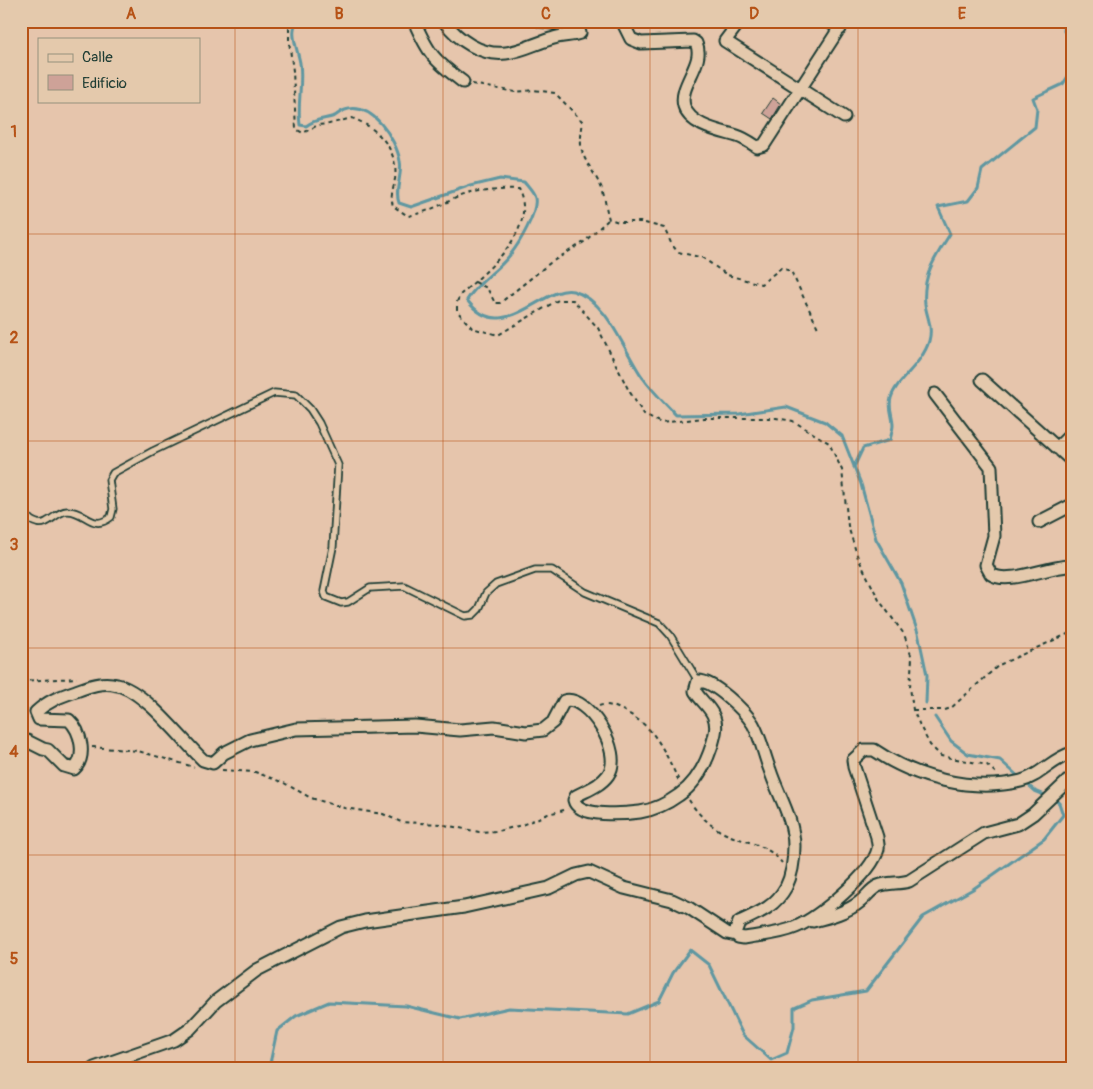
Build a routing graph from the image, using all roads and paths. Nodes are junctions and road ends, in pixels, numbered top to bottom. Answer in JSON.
{"nodes":[{"id":1,"x":293,"y":21,"type":"edge"},
{"id":2,"x":414,"y":21,"type":"edge"},
{"id":3,"x":444,"y":21,"type":"edge"},
{"id":4,"x":541,"y":21,"type":"edge"},
{"id":5,"x":622,"y":21,"type":"edge"},
{"id":6,"x":740,"y":21,"type":"edge"},
{"id":7,"x":828,"y":21,"type":"edge"},
{"id":8,"x":842,"y":25,"type":"edge"},
{"id":9,"x":463,"y":82,"type":"joint"},
{"id":10,"x":800,"y":90,"type":"junction"},
{"id":11,"x":844,"y":117,"type":"dead end"},
{"id":12,"x":609,"y":219,"type":"junction"},
{"id":13,"x":475,"y":282,"type":"junction"},
{"id":14,"x":819,"y":330,"type":"dead end"},
{"id":15,"x":982,"y":380,"type":"dead end"},
{"id":16,"x":935,"y":394,"type":"dead end"},
{"id":17,"x":1072,"y":433,"type":"edge"},
{"id":18,"x":1056,"y":448,"type":"junction"},
{"id":19,"x":1072,"y":461,"type":"edge"},
{"id":20,"x":21,"y":498,"type":"edge"},
{"id":21,"x":1072,"y":505,"type":"edge"},
{"id":22,"x":1039,"y":522,"type":"dead end"},
{"id":23,"x":1072,"y":566,"type":"edge"},
{"id":24,"x":1072,"y":632,"type":"edge"},
{"id":25,"x":86,"y":678,"type":"dead end"},
{"id":26,"x":21,"y":681,"type":"edge"},
{"id":27,"x":698,"y":681,"type":"junction"},
{"id":28,"x":913,"y":710,"type":"junction"},
{"id":29,"x":21,"y":738,"type":"edge"},
{"id":30,"x":82,"y":745,"type":"junction"},
{"id":31,"x":1072,"y":753,"type":"edge"},
{"id":32,"x":217,"y":766,"type":"junction"},
{"id":33,"x":1072,"y":777,"type":"edge"},
{"id":34,"x":1007,"y":783,"type":"junction"},
{"id":35,"x":575,"y":806,"type":"junction"},
{"id":36,"x":804,"y":923,"type":"junction"},
{"id":37,"x":736,"y":935,"type":"junction"},
{"id":38,"x":94,"y":1068,"type":"edge"}],
"edges":[{"from":1,"to":13,"type":"path"},
{"from":2,"to":9,"type":"street"},
{"from":3,"to":4,"type":"street"},
{"from":5,"to":10,"type":"street"},
{"from":6,"to":10,"type":"street"},
{"from":7,"to":8,"type":"street"},
{"from":8,"to":10,"type":"street"},
{"from":9,"to":12,"type":"path"},
{"from":10,"to":11,"type":"street"},
{"from":12,"to":13,"type":"path"},
{"from":12,"to":14,"type":"path"},
{"from":13,"to":28,"type":"path"},
{"from":15,"to":18,"type":"street"},
{"from":16,"to":23,"type":"street"},
{"from":17,"to":18,"type":"street"},
{"from":18,"to":19,"type":"street"},
{"from":20,"to":27,"type":"lane"},
{"from":21,"to":22,"type":"street"},
{"from":24,"to":28,"type":"path"},
{"from":25,"to":26,"type":"path"},
{"from":27,"to":35,"type":"street"},
{"from":27,"to":37,"type":"street"},
{"from":28,"to":34,"type":"path"},
{"from":29,"to":30,"type":"street"},
{"from":30,"to":32,"type":"path"},
{"from":30,"to":32,"type":"street"},
{"from":31,"to":34,"type":"street"},
{"from":32,"to":35,"type":"path"},
{"from":32,"to":35,"type":"street"},
{"from":33,"to":36,"type":"street"},
{"from":34,"to":36,"type":"street"},
{"from":36,"to":37,"type":"street"},
{"from":37,"to":38,"type":"street"}]}
